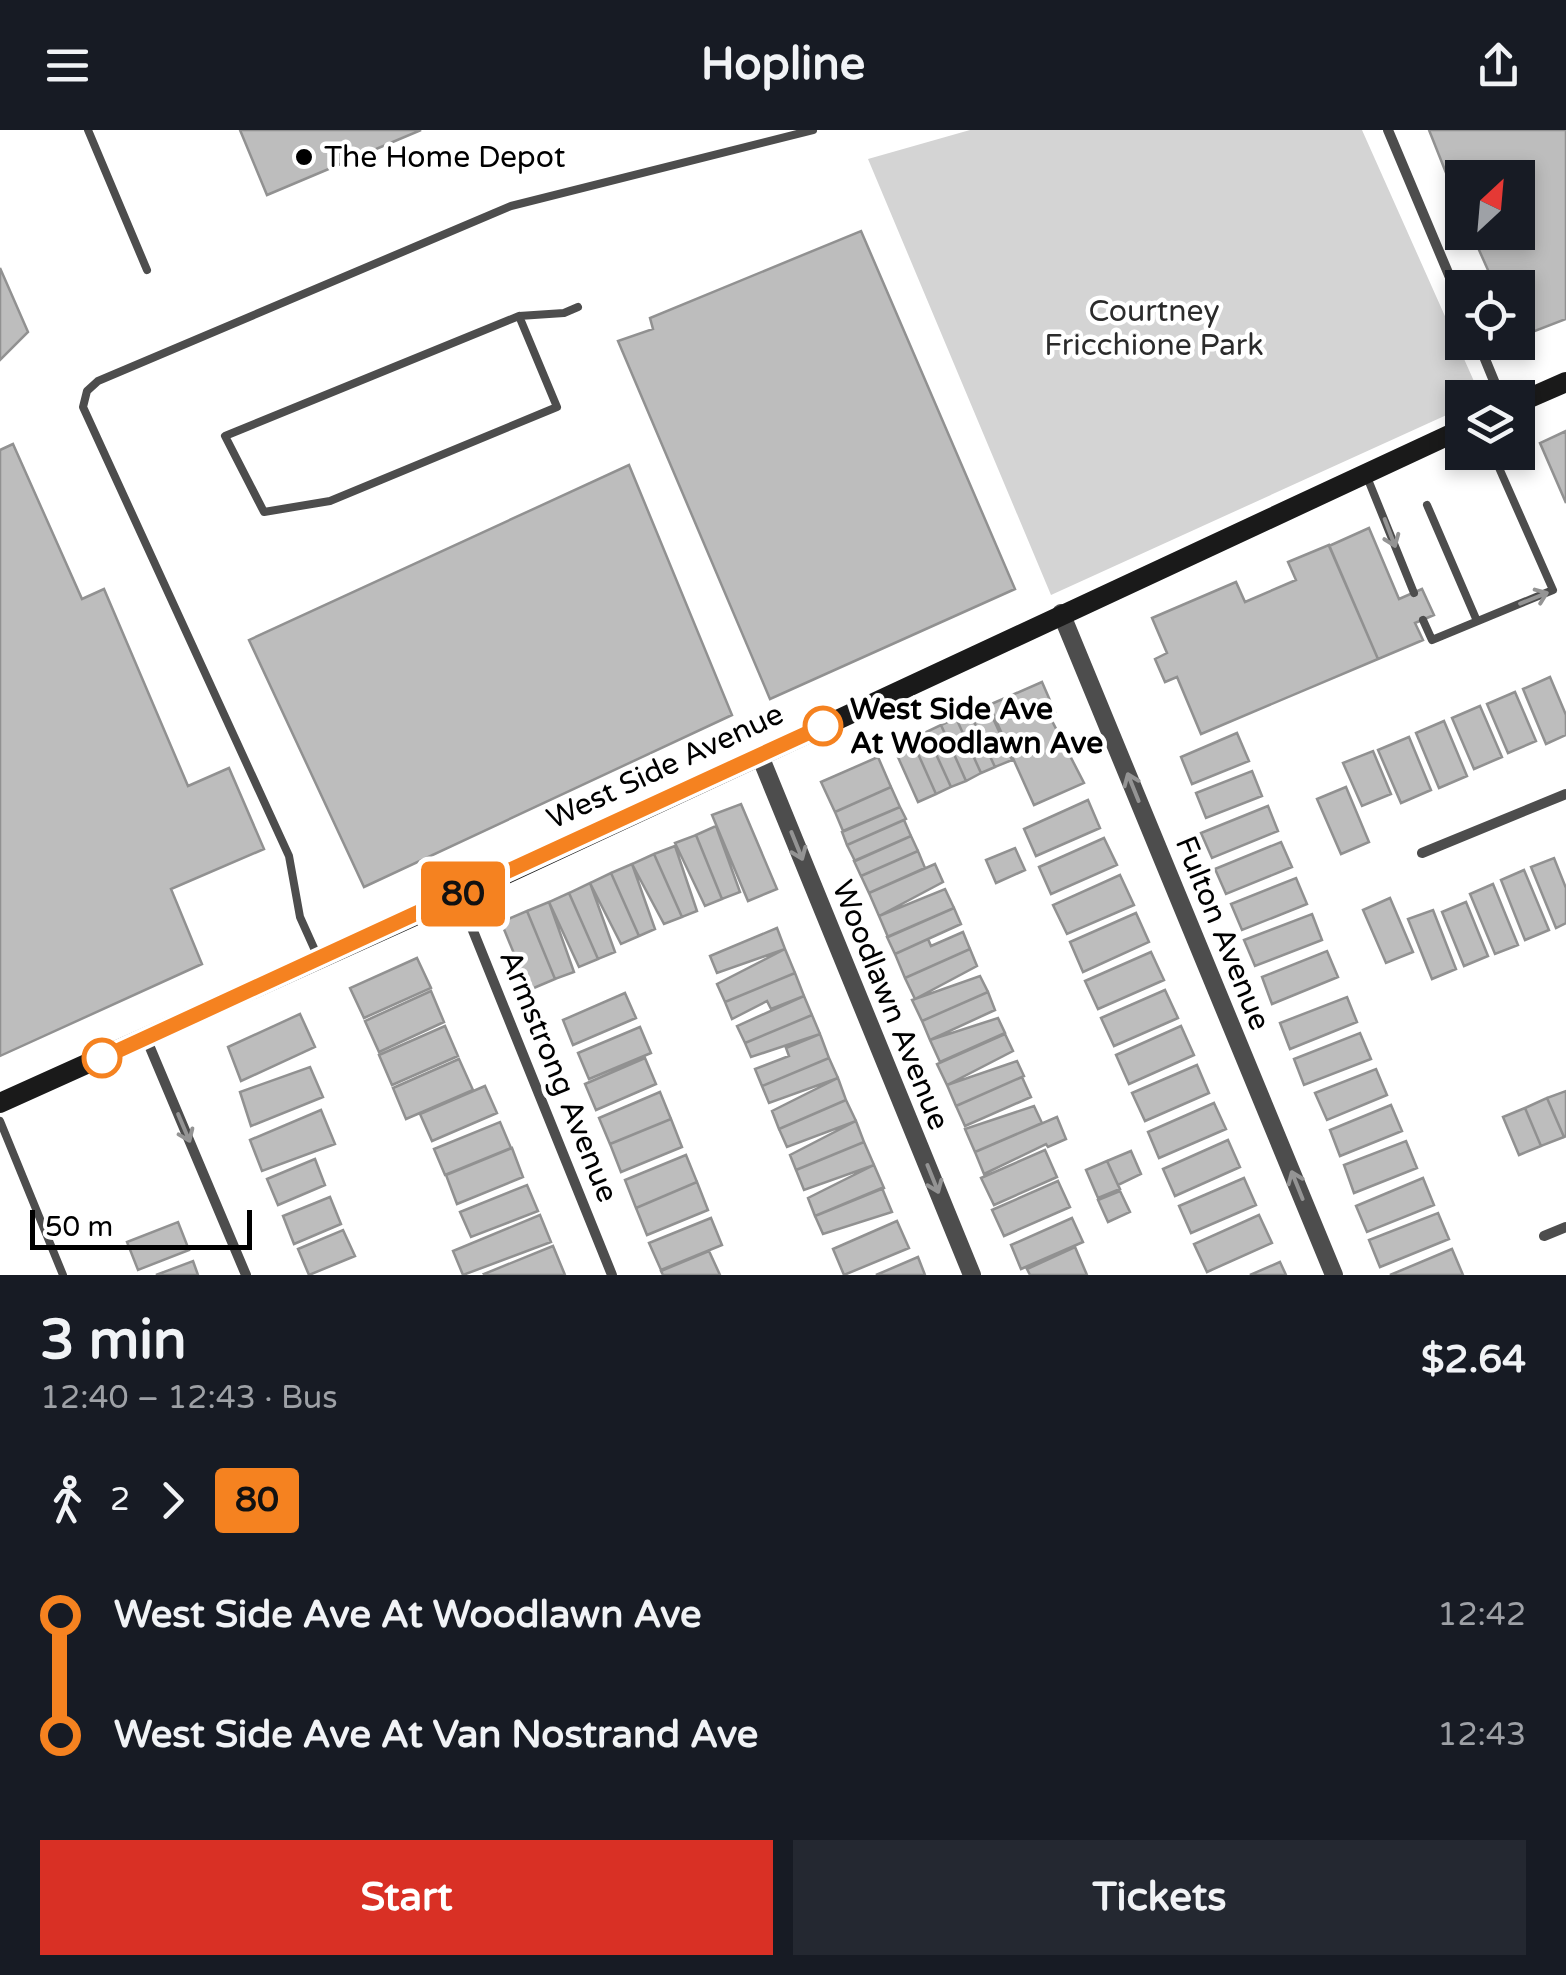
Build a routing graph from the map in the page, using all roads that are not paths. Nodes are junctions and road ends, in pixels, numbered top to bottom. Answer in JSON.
{"nodes":[{"id":1,"x":88,"y":130,"type":"edge"},
{"id":2,"x":812,"y":130,"type":"edge"},
{"id":3,"x":1388,"y":130,"type":"edge"},
{"id":4,"x":146,"y":270,"type":"dead end"},
{"id":5,"x":1447,"y":270,"type":"edge"},
{"id":6,"x":578,"y":307,"type":"dead end"},
{"id":7,"x":519,"y":316,"type":"junction"},
{"id":8,"x":1566,"y":382,"type":"edge"},
{"id":9,"x":1535,"y":396,"type":"edge"},
{"id":10,"x":1445,"y":436,"type":"edge"},
{"id":11,"x":1500,"y":470,"type":"edge"},
{"id":12,"x":1366,"y":473,"type":"junction"},
{"id":13,"x":1427,"y":505,"type":"dead end"},
{"id":14,"x":1414,"y":593,"type":"dead end"},
{"id":15,"x":1060,"y":613,"type":"junction"},
{"id":16,"x":1423,"y":620,"type":"dead end"},
{"id":17,"x":1477,"y":622,"type":"junction"},
{"id":18,"x":760,"y":756,"type":"junction"},
{"id":19,"x":1566,"y":794,"type":"edge"},
{"id":20,"x":1422,"y":853,"type":"dead end"},
{"id":21,"x":459,"y":896,"type":"junction"},
{"id":22,"x":319,"y":959,"type":"junction"},
{"id":23,"x":146,"y":1038,"type":"junction"},
{"id":24,"x":0,"y":1103,"type":"edge"},
{"id":25,"x":0,"y":1121,"type":"edge"},
{"id":26,"x":1566,"y":1226,"type":"edge"},
{"id":27,"x":1544,"y":1236,"type":"dead end"},
{"id":28,"x":64,"y":1275,"type":"edge"},
{"id":29,"x":246,"y":1275,"type":"edge"},
{"id":30,"x":612,"y":1275,"type":"edge"},
{"id":31,"x":972,"y":1275,"type":"edge"},
{"id":32,"x":1334,"y":1275,"type":"edge"}],
"edges":[{"from":1,"to":4,"type":"lane"},
{"from":2,"to":22,"type":"lane"},
{"from":3,"to":5,"type":"street"},
{"from":6,"to":7,"type":"lane"},
{"from":7,"to":7,"type":"lane"},
{"from":8,"to":9,"type":"main road"},
{"from":10,"to":12,"type":"main road","name":"West Side Avenue"},
{"from":17,"to":11,"type":"lane","one_way":true},
{"from":12,"to":14,"type":"lane","one_way":true},
{"from":12,"to":15,"type":"main road","name":"West Side Avenue"},
{"from":13,"to":17,"type":"lane"},
{"from":15,"to":18,"type":"main road","name":"West Side Avenue"},
{"from":32,"to":15,"type":"street","name":"Fulton Avenue","one_way":true},
{"from":16,"to":17,"type":"lane"},
{"from":18,"to":21,"type":"main road","name":"West Side Avenue"},
{"from":18,"to":31,"type":"street","name":"Woodlawn Avenue","one_way":true},
{"from":19,"to":20,"type":"street"},
{"from":21,"to":22,"type":"main road","name":"West Side Avenue"},
{"from":21,"to":30,"type":"street","name":"Armstrong Avenue"},
{"from":22,"to":23,"type":"main road","name":"West Side Avenue"},
{"from":23,"to":24,"type":"main road","name":"West Side Avenue"},
{"from":23,"to":29,"type":"street","one_way":true},
{"from":25,"to":28,"type":"lane"},
{"from":26,"to":27,"type":"street"}]}
